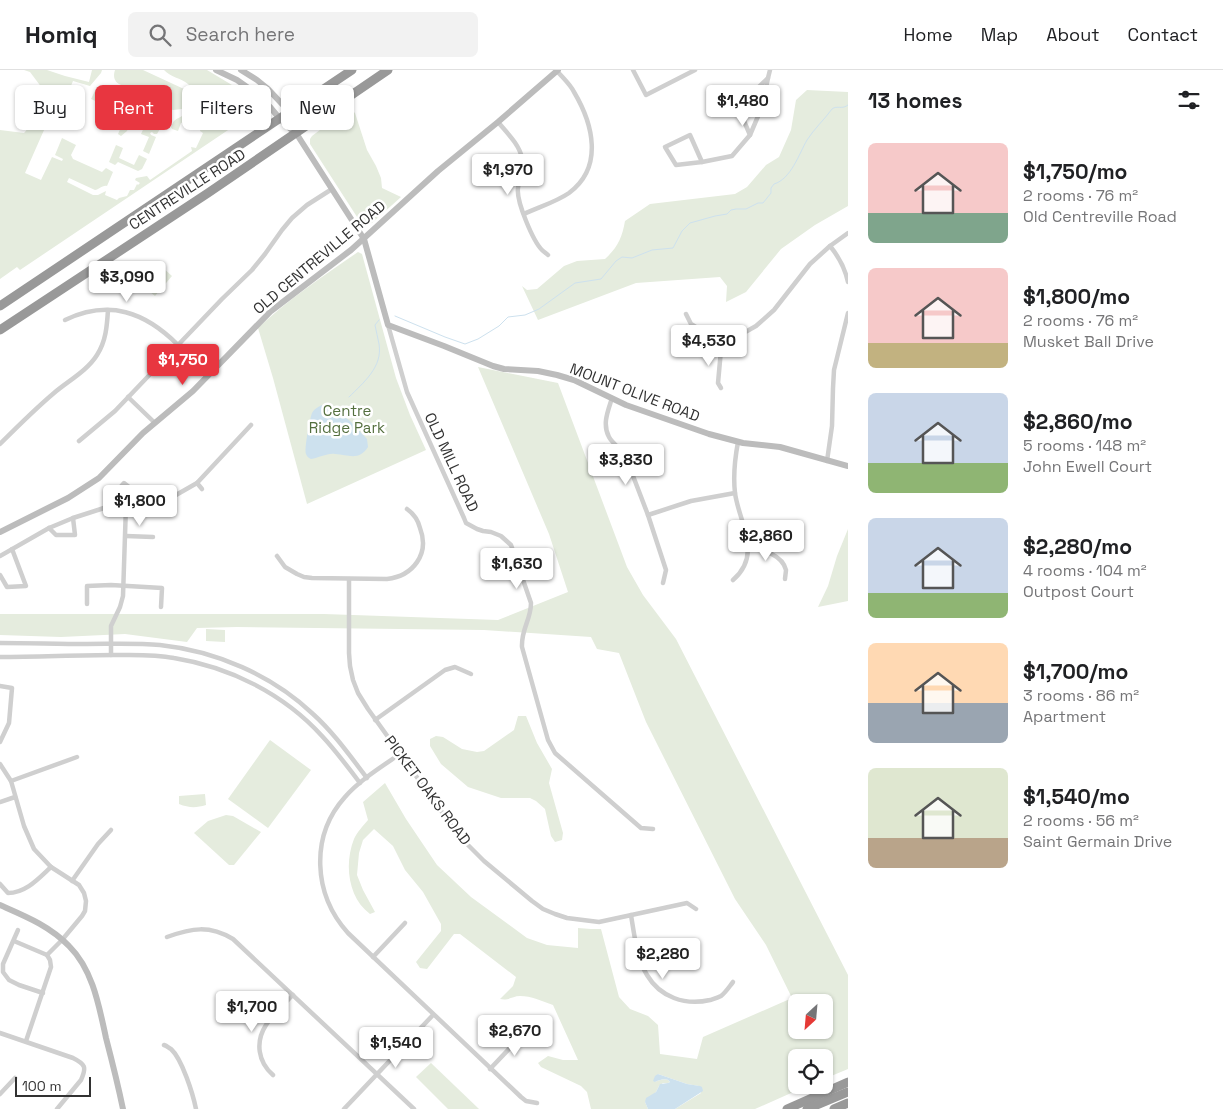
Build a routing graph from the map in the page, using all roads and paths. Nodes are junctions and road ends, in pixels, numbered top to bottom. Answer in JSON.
{"nodes":[{"id":1,"x":216,"y":70,"type":"edge"},
{"id":2,"x":241,"y":70,"type":"edge"},
{"id":3,"x":352,"y":70,"type":"edge"},
{"id":4,"x":388,"y":70,"type":"edge"},
{"id":5,"x":633,"y":70,"type":"edge"},
{"id":6,"x":695,"y":70,"type":"edge"},
{"id":7,"x":770,"y":70,"type":"edge"},
{"id":8,"x":558,"y":71,"type":"edge"},
{"id":9,"x":768,"y":78,"type":"junction"},
{"id":10,"x":330,"y":85,"type":"edge"},
{"id":11,"x":281,"y":104,"type":"edge"},
{"id":12,"x":280,"y":119,"type":"junction"},
{"id":13,"x":498,"y":122,"type":"junction"},
{"id":14,"x":295,"y":130,"type":"edge"},
{"id":15,"x":296,"y":133,"type":"junction"},
{"id":16,"x":750,"y":136,"type":"junction"},
{"id":17,"x":702,"y":162,"type":"junction"},
{"id":18,"x":332,"y":189,"type":"junction"},
{"id":19,"x":524,"y":214,"type":"junction"},
{"id":20,"x":848,"y":233,"type":"edge"},
{"id":21,"x":364,"y":239,"type":"junction"},
{"id":22,"x":830,"y":246,"type":"junction"},
{"id":23,"x":548,"y":255,"type":"dead end"},
{"id":24,"x":848,"y":282,"type":"edge"},
{"id":25,"x":0,"y":306,"type":"edge"},
{"id":26,"x":108,"y":310,"type":"junction"},
{"id":27,"x":848,"y":313,"type":"edge"},
{"id":28,"x":686,"y":314,"type":"dead end"},
{"id":29,"x":65,"y":320,"type":"dead end"},
{"id":30,"x":388,"y":325,"type":"junction"},
{"id":31,"x":0,"y":330,"type":"edge"},
{"id":32,"x":722,"y":340,"type":"junction"},
{"id":33,"x":178,"y":344,"type":"junction"},
{"id":34,"x":721,"y":388,"type":"dead end"},
{"id":35,"x":128,"y":397,"type":"junction"},
{"id":36,"x":612,"y":398,"type":"junction"},
{"id":37,"x":155,"y":423,"type":"junction"},
{"id":38,"x":251,"y":425,"type":"dead end"},
{"id":39,"x":79,"y":441,"type":"dead end"},
{"id":40,"x":738,"y":442,"type":"junction"},
{"id":41,"x":0,"y":444,"type":"edge"},
{"id":42,"x":827,"y":461,"type":"junction"},
{"id":43,"x":848,"y":466,"type":"edge"},
{"id":44,"x":197,"y":483,"type":"junction"},
{"id":45,"x":202,"y":489,"type":"dead end"},
{"id":46,"x":735,"y":493,"type":"junction"},
{"id":47,"x":138,"y":504,"type":"junction"},
{"id":48,"x":126,"y":505,"type":"junction"},
{"id":49,"x":110,"y":506,"type":"junction"},
{"id":50,"x":407,"y":509,"type":"dead end"},
{"id":51,"x":648,"y":514,"type":"junction"},
{"id":52,"x":73,"y":518,"type":"junction"},
{"id":53,"x":49,"y":528,"type":"junction"},
{"id":54,"x":0,"y":532,"type":"edge"},
{"id":55,"x":126,"y":536,"type":"junction"},
{"id":56,"x":153,"y":537,"type":"dead end"},
{"id":57,"x":749,"y":547,"type":"junction"},
{"id":58,"x":12,"y":549,"type":"junction"},
{"id":59,"x":0,"y":556,"type":"edge"},
{"id":60,"x":277,"y":556,"type":"dead end"},
{"id":61,"x":0,"y":575,"type":"edge"},
{"id":62,"x":349,"y":579,"type":"junction"},
{"id":63,"x":785,"y":579,"type":"dead end"},
{"id":64,"x":733,"y":580,"type":"dead end"},
{"id":65,"x":663,"y":583,"type":"dead end"},
{"id":66,"x":124,"y":586,"type":"junction"},
{"id":67,"x":87,"y":604,"type":"dead end"},
{"id":68,"x":161,"y":607,"type":"dead end"},
{"id":69,"x":0,"y":643,"type":"edge"},
{"id":70,"x":110,"y":643,"type":"junction"},
{"id":71,"x":111,"y":655,"type":"junction"},
{"id":72,"x":0,"y":656,"type":"edge"},
{"id":73,"x":471,"y":674,"type":"dead end"},
{"id":74,"x":0,"y":686,"type":"edge"},
{"id":75,"x":375,"y":720,"type":"junction"},
{"id":76,"x":0,"y":742,"type":"edge"},
{"id":77,"x":400,"y":754,"type":"junction"},
{"id":78,"x":77,"y":757,"type":"dead end"},
{"id":79,"x":0,"y":764,"type":"edge"},
{"id":80,"x":367,"y":778,"type":"junction"},
{"id":81,"x":11,"y":780,"type":"junction"},
{"id":82,"x":360,"y":783,"type":"junction"},
{"id":83,"x":15,"y":797,"type":"junction"},
{"id":84,"x":0,"y":802,"type":"edge"},
{"id":85,"x":653,"y":829,"type":"dead end"},
{"id":86,"x":111,"y":830,"type":"dead end"},
{"id":87,"x":51,"y":866,"type":"junction"},
{"id":88,"x":72,"y":881,"type":"junction"},
{"id":89,"x":0,"y":884,"type":"edge"},
{"id":90,"x":0,"y":905,"type":"edge"},
{"id":91,"x":696,"y":909,"type":"dead end"},
{"id":92,"x":631,"y":915,"type":"junction"},
{"id":93,"x":405,"y":923,"type":"dead end"},
{"id":94,"x":18,"y":930,"type":"dead end"},
{"id":95,"x":167,"y":938,"type":"dead end"},
{"id":96,"x":14,"y":940,"type":"junction"},
{"id":97,"x":62,"y":940,"type":"junction"},
{"id":98,"x":47,"y":955,"type":"junction"},
{"id":99,"x":373,"y":958,"type":"junction"},
{"id":100,"x":733,"y":982,"type":"dead end"},
{"id":101,"x":43,"y":993,"type":"junction"},
{"id":102,"x":293,"y":995,"type":"junction"},
{"id":103,"x":434,"y":1015,"type":"junction"},
{"id":104,"x":526,"y":1031,"type":"dead end"},
{"id":105,"x":0,"y":1033,"type":"edge"},
{"id":106,"x":26,"y":1041,"type":"junction"},
{"id":107,"x":164,"y":1045,"type":"dead end"},
{"id":108,"x":490,"y":1068,"type":"junction"},
{"id":109,"x":377,"y":1074,"type":"junction"},
{"id":110,"x":273,"y":1076,"type":"dead end"},
{"id":111,"x":15,"y":1078,"type":"dead end"},
{"id":112,"x":848,"y":1082,"type":"edge"},
{"id":113,"x":848,"y":1092,"type":"edge"},
{"id":114,"x":1,"y":1093,"type":"edge"},
{"id":115,"x":537,"y":1103,"type":"dead end"},
{"id":116,"x":848,"y":1103,"type":"edge"},
{"id":117,"x":57,"y":1109,"type":"edge"},
{"id":118,"x":123,"y":1109,"type":"edge"},
{"id":119,"x":196,"y":1109,"type":"edge"},
{"id":120,"x":344,"y":1109,"type":"edge"},
{"id":121,"x":414,"y":1109,"type":"edge"},
{"id":122,"x":787,"y":1109,"type":"edge"},
{"id":123,"x":808,"y":1109,"type":"edge"},
{"id":124,"x":834,"y":1109,"type":"edge"}],
"edges":[{"from":1,"to":12,"type":"street"},
{"from":2,"to":11,"type":"street"},
{"from":3,"to":10,"type":"highway","name":"CENTREVILLE ROAD"},
{"from":4,"to":15,"type":"highway","name":"CENTREVILLE ROAD"},
{"from":5,"to":6,"type":"street"},
{"from":7,"to":9,"type":"street"},
{"from":8,"to":13,"type":"street","name":"OLD CENTREVILLE ROAD"},
{"from":8,"to":19,"type":"street"},
{"from":9,"to":16,"type":"street"},
{"from":9,"to":16,"type":"street"},
{"from":12,"to":15,"type":"street"},
{"from":12,"to":25,"type":"highway","name":"CENTREVILLE ROAD"},
{"from":13,"to":19,"type":"street"},
{"from":13,"to":21,"type":"street","name":"OLD CENTREVILLE ROAD"},
{"from":14,"to":15,"type":"street"},
{"from":15,"to":18,"type":"street","name":"OLD MILL ROAD"},
{"from":15,"to":31,"type":"highway","name":"CENTREVILLE ROAD"},
{"from":16,"to":17,"type":"street"},
{"from":17,"to":17,"type":"street"},
{"from":18,"to":21,"type":"street","name":"OLD MILL ROAD"},
{"from":18,"to":33,"type":"street"},
{"from":19,"to":23,"type":"street"},
{"from":20,"to":22,"type":"street"},
{"from":21,"to":30,"type":"street","name":"OLD MILL ROAD"},
{"from":21,"to":37,"type":"street","name":"OLD CENTREVILLE ROAD"},
{"from":22,"to":24,"type":"street"},
{"from":22,"to":32,"type":"street"},
{"from":26,"to":29,"type":"street"},
{"from":26,"to":33,"type":"street"},
{"from":26,"to":41,"type":"street"},
{"from":27,"to":42,"type":"street"},
{"from":28,"to":32,"type":"street"},
{"from":30,"to":36,"type":"street","name":"MOUNT OLIVE ROAD"},
{"from":30,"to":85,"type":"street","name":"OLD MILL ROAD"},
{"from":32,"to":34,"type":"street"},
{"from":33,"to":35,"type":"street"},
{"from":35,"to":37,"type":"street"},
{"from":35,"to":39,"type":"street"},
{"from":36,"to":40,"type":"street","name":"MOUNT OLIVE ROAD"},
{"from":36,"to":51,"type":"street"},
{"from":37,"to":54,"type":"street","name":"OLD CENTREVILLE ROAD"},
{"from":38,"to":44,"type":"street"},
{"from":40,"to":42,"type":"street","name":"MOUNT OLIVE ROAD"},
{"from":40,"to":46,"type":"street"},
{"from":42,"to":43,"type":"street","name":"MOUNT OLIVE ROAD"},
{"from":44,"to":45,"type":"street"},
{"from":44,"to":47,"type":"street"},
{"from":46,"to":51,"type":"street"},
{"from":46,"to":57,"type":"street"},
{"from":47,"to":48,"type":"street"},
{"from":47,"to":49,"type":"street"},
{"from":48,"to":49,"type":"street"},
{"from":48,"to":55,"type":"street"},
{"from":49,"to":52,"type":"street"},
{"from":50,"to":62,"type":"street"},
{"from":51,"to":65,"type":"street"},
{"from":52,"to":53,"type":"street"},
{"from":52,"to":53,"type":"street"},
{"from":53,"to":58,"type":"street"},
{"from":55,"to":56,"type":"street"},
{"from":55,"to":66,"type":"street"},
{"from":57,"to":63,"type":"street"},
{"from":57,"to":64,"type":"street"},
{"from":58,"to":59,"type":"street"},
{"from":58,"to":61,"type":"street"},
{"from":60,"to":62,"type":"street"},
{"from":62,"to":75,"type":"street","name":"PICKET OAKS ROAD"},
{"from":66,"to":67,"type":"street"},
{"from":66,"to":68,"type":"street"},
{"from":66,"to":70,"type":"street"},
{"from":69,"to":70,"type":"street"},
{"from":70,"to":71,"type":"street"},
{"from":70,"to":80,"type":"street"},
{"from":71,"to":72,"type":"street"},
{"from":71,"to":82,"type":"street"},
{"from":73,"to":75,"type":"street"},
{"from":74,"to":76,"type":"street"},
{"from":75,"to":77,"type":"street","name":"PICKET OAKS ROAD"},
{"from":77,"to":80,"type":"street"},
{"from":77,"to":92,"type":"street","name":"PICKET OAKS ROAD"},
{"from":78,"to":81,"type":"street"},
{"from":79,"to":81,"type":"street"},
{"from":80,"to":82,"type":"street"},
{"from":81,"to":83,"type":"street"},
{"from":82,"to":99,"type":"street"},
{"from":83,"to":84,"type":"street"},
{"from":83,"to":87,"type":"street"},
{"from":86,"to":88,"type":"street"},
{"from":87,"to":88,"type":"street"},
{"from":87,"to":89,"type":"street"},
{"from":88,"to":97,"type":"street"},
{"from":90,"to":97,"type":"street"},
{"from":91,"to":92,"type":"street","name":"PICKET OAKS ROAD"},
{"from":92,"to":100,"type":"street"},
{"from":93,"to":99,"type":"street"},
{"from":94,"to":96,"type":"street"},
{"from":95,"to":102,"type":"street"},
{"from":96,"to":98,"type":"street"},
{"from":96,"to":101,"type":"street"},
{"from":97,"to":98,"type":"street"},
{"from":97,"to":118,"type":"street"},
{"from":98,"to":101,"type":"street"},
{"from":99,"to":103,"type":"street"},
{"from":101,"to":106,"type":"street"},
{"from":102,"to":109,"type":"street"},
{"from":102,"to":110,"type":"street"},
{"from":103,"to":108,"type":"street"},
{"from":103,"to":109,"type":"street"},
{"from":104,"to":108,"type":"street"},
{"from":105,"to":106,"type":"street"},
{"from":106,"to":117,"type":"street"},
{"from":107,"to":119,"type":"street"},
{"from":108,"to":115,"type":"street"},
{"from":109,"to":120,"type":"street"},
{"from":109,"to":121,"type":"street"},
{"from":111,"to":114,"type":"street"},
{"from":112,"to":122,"type":"highway"},
{"from":113,"to":123,"type":"highway"},
{"from":116,"to":124,"type":"highway"}]}
